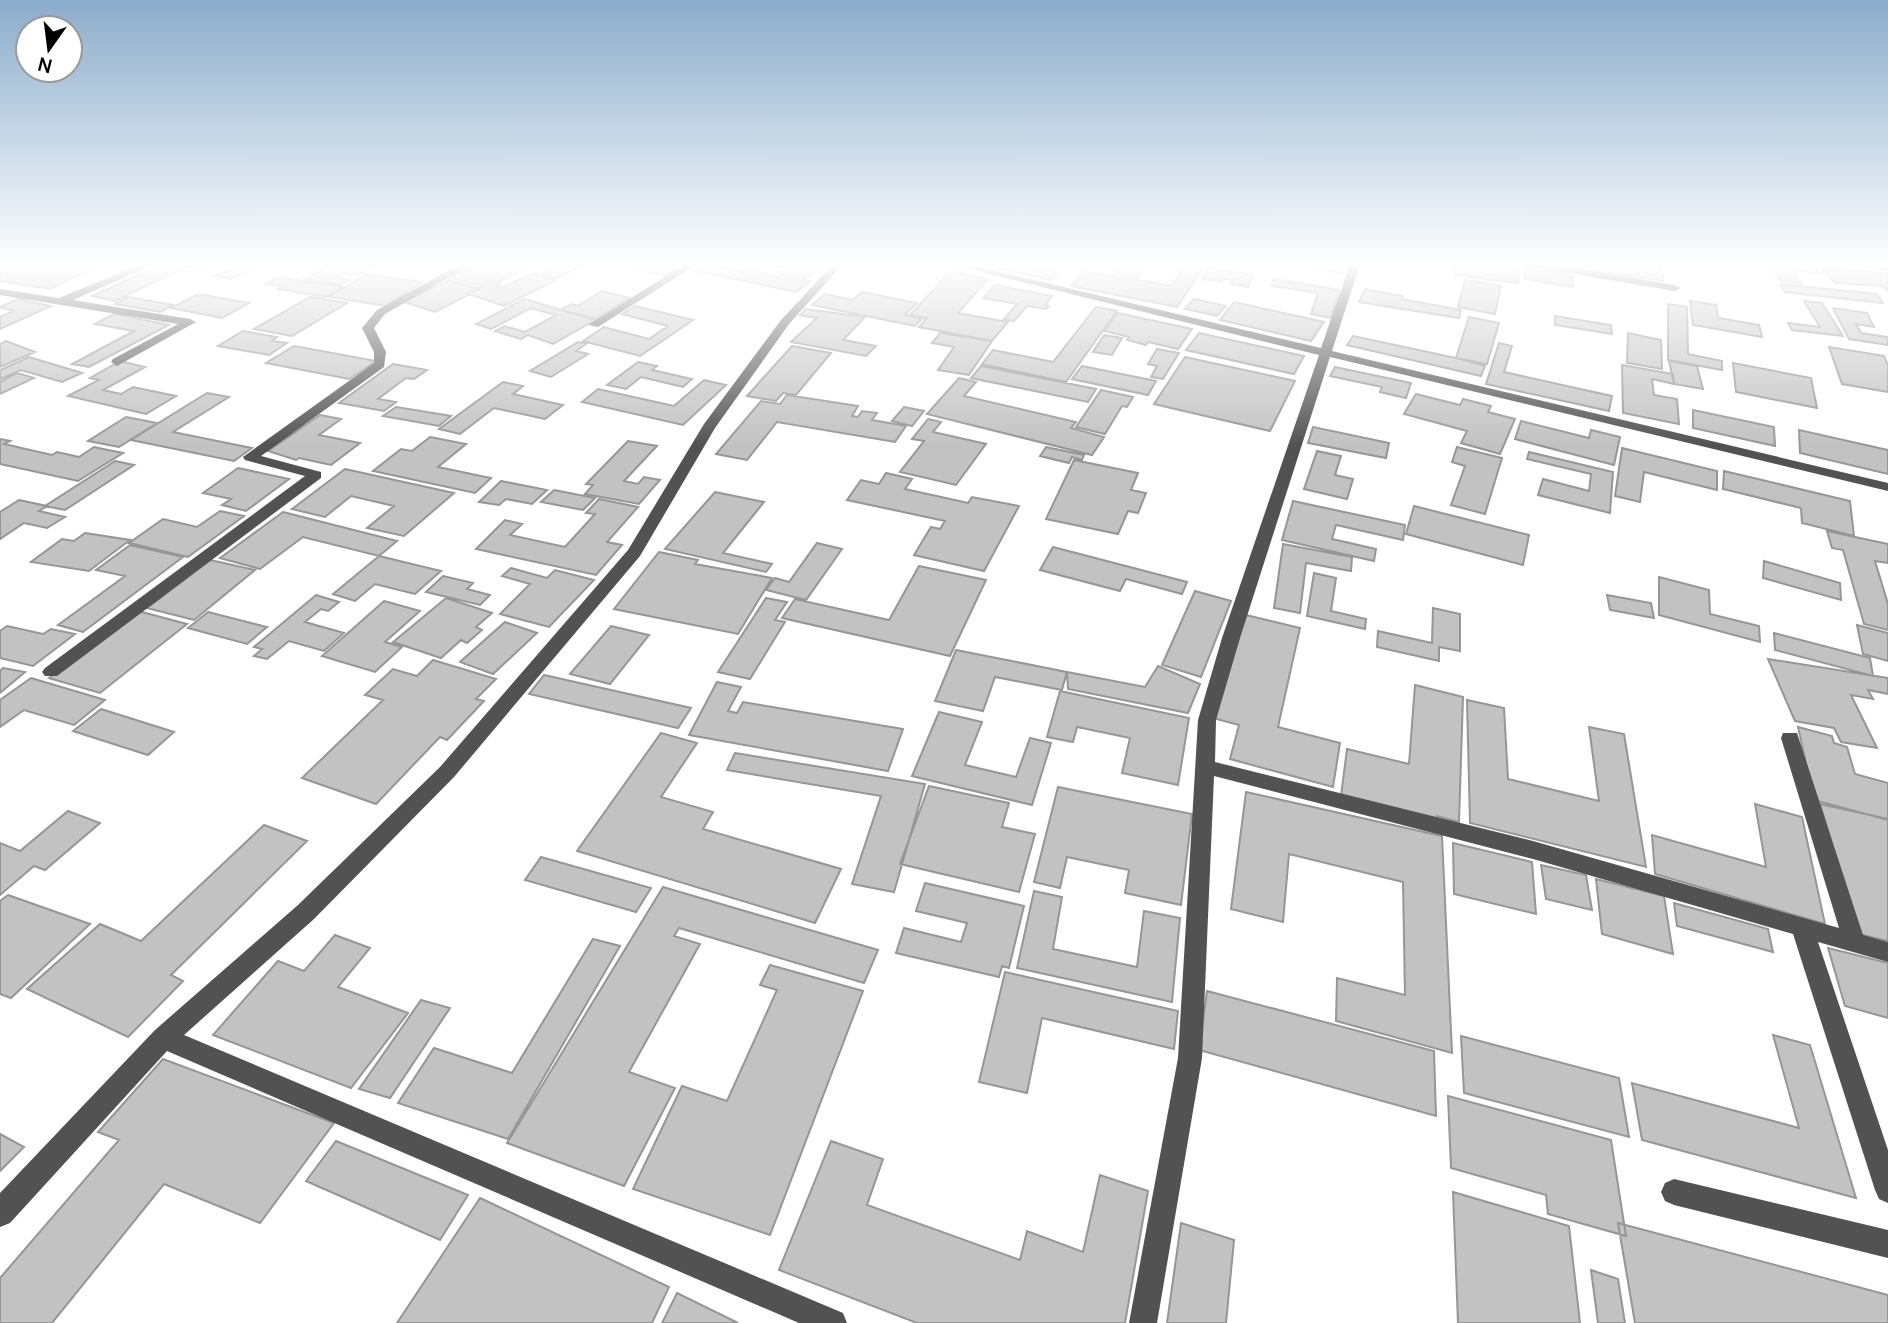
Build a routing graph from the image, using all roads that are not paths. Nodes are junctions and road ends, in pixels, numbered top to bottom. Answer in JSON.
{"nodes":[{"id":1,"x":189,"y":323,"type":"edge"},
{"id":2,"x":373,"y":323,"type":"edge"},
{"id":3,"x":598,"y":323,"type":"edge"},
{"id":4,"x":784,"y":323,"type":"edge"},
{"id":5,"x":1199,"y":323,"type":"edge"},
{"id":6,"x":1335,"y":323,"type":"edge"},
{"id":7,"x":594,"y":325,"type":"dead end"},
{"id":8,"x":1325,"y":353,"type":"junction"},
{"id":9,"x":117,"y":362,"type":"dead end"},
{"id":10,"x":1888,"y":487,"type":"edge"},
{"id":11,"x":51,"y":672,"type":"dead end"},
{"id":12,"x":1790,"y":738,"type":"dead end"},
{"id":13,"x":1206,"y":767,"type":"junction"},
{"id":14,"x":1802,"y":927,"type":"junction"},
{"id":15,"x":1854,"y":942,"type":"junction"},
{"id":16,"x":1888,"y":952,"type":"edge"},
{"id":17,"x":163,"y":1038,"type":"junction"},
{"id":18,"x":1888,"y":1190,"type":"edge"},
{"id":19,"x":1674,"y":1192,"type":"dead end"},
{"id":20,"x":0,"y":1213,"type":"edge"},
{"id":21,"x":1888,"y":1244,"type":"edge"},
{"id":22,"x":833,"y":1323,"type":"edge"},
{"id":23,"x":1143,"y":1323,"type":"edge"}],
"edges":[{"from":1,"to":9,"type":"street"},
{"from":2,"to":11,"type":"street"},
{"from":3,"to":7,"type":"street"},
{"from":4,"to":17,"type":"street"},
{"from":5,"to":8,"type":"street"},
{"from":6,"to":8,"type":"street"},
{"from":8,"to":10,"type":"street"},
{"from":8,"to":13,"type":"street"},
{"from":12,"to":15,"type":"street"},
{"from":13,"to":14,"type":"street"},
{"from":13,"to":23,"type":"street"},
{"from":14,"to":15,"type":"street"},
{"from":14,"to":18,"type":"street"},
{"from":15,"to":16,"type":"street"},
{"from":17,"to":20,"type":"street"},
{"from":17,"to":22,"type":"street"},
{"from":19,"to":21,"type":"street"}]}
